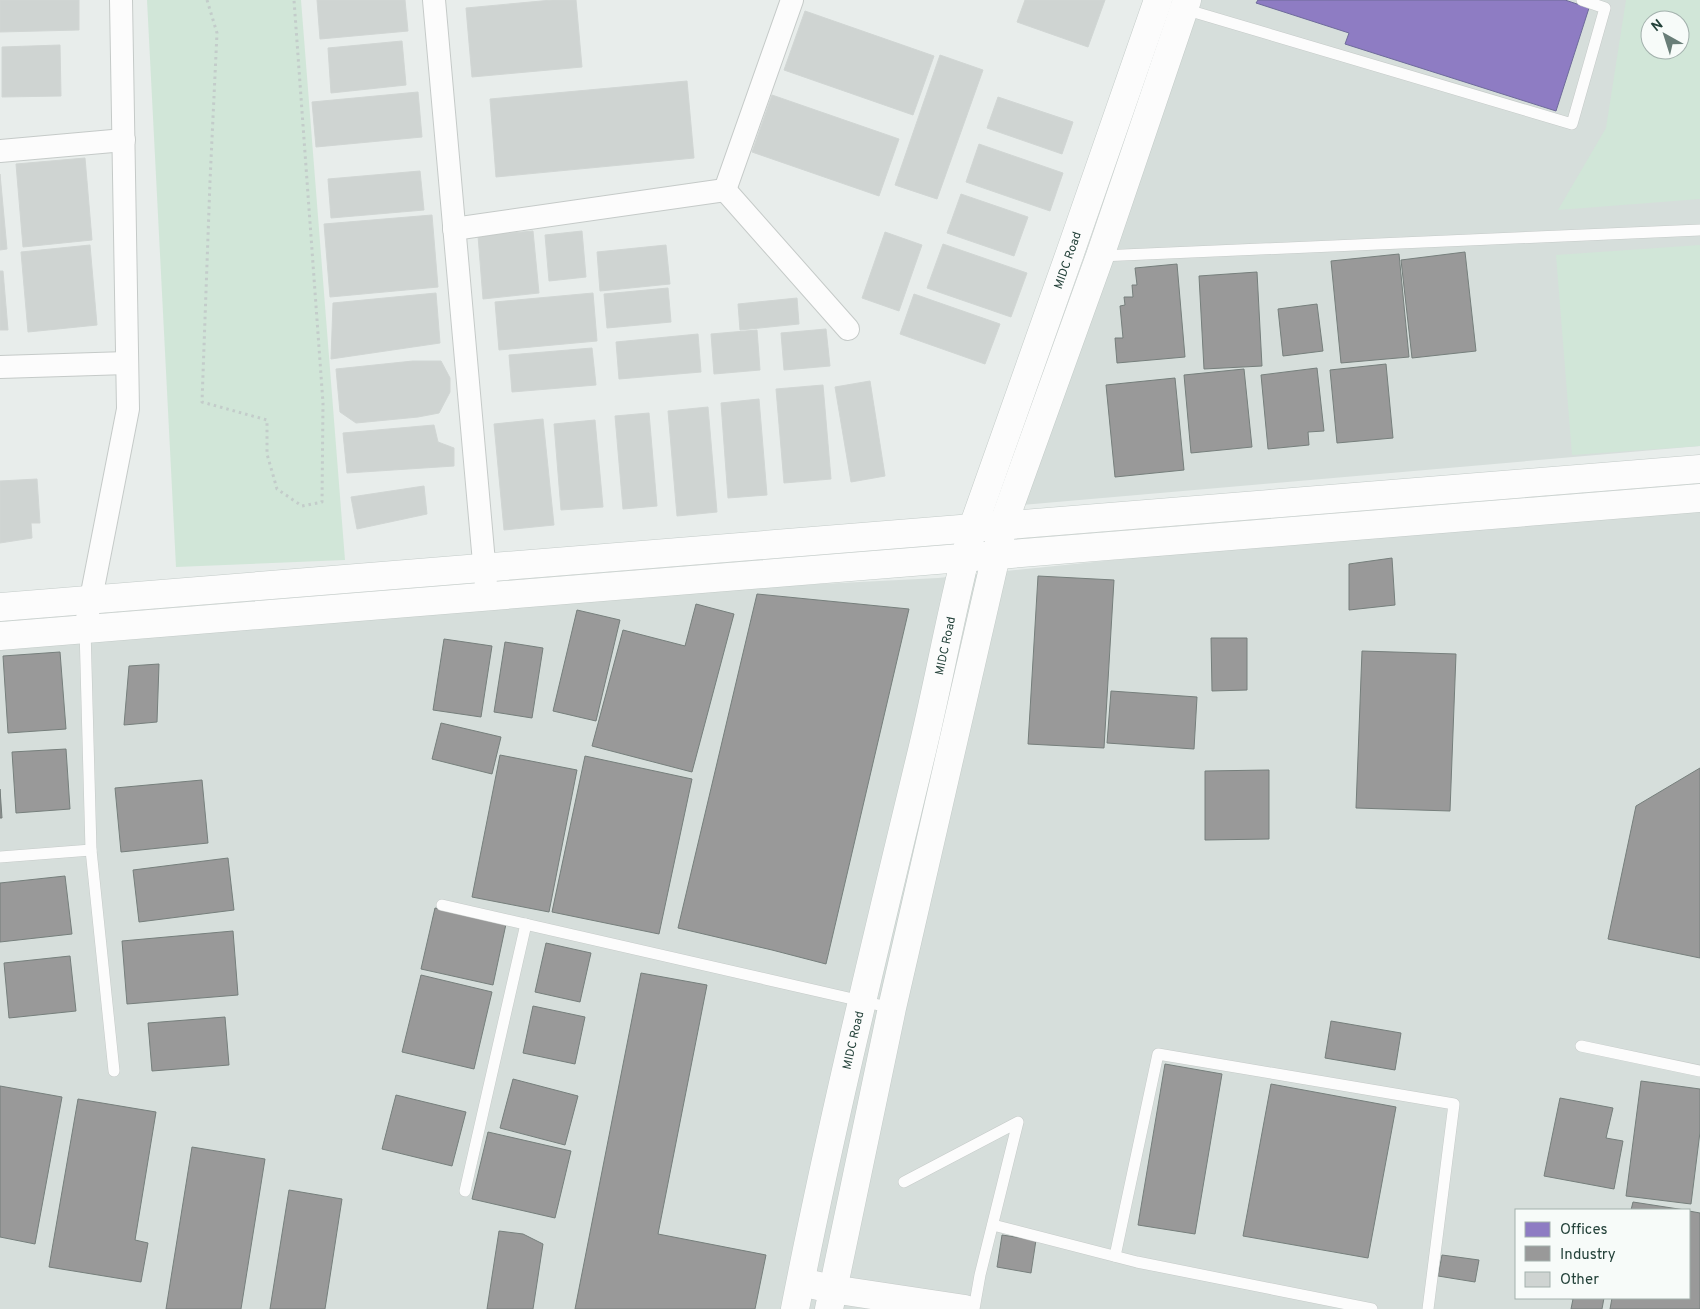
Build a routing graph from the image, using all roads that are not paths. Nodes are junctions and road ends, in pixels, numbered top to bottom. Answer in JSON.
{"nodes":[{"id":1,"x":122,"y":0,"type":"edge"},
{"id":2,"x":434,"y":0,"type":"edge"},
{"id":3,"x":792,"y":0,"type":"edge"},
{"id":4,"x":1158,"y":0,"type":"edge"},
{"id":5,"x":1582,"y":0,"type":"edge"},
{"id":6,"x":1185,"y":5,"type":"edge"},
{"id":7,"x":124,"y":140,"type":"junction"},
{"id":8,"x":0,"y":151,"type":"edge"},
{"id":9,"x":725,"y":190,"type":"junction"},
{"id":10,"x":454,"y":229,"type":"junction"},
{"id":11,"x":1700,"y":230,"type":"edge"},
{"id":12,"x":1100,"y":256,"type":"junction"},
{"id":13,"x":848,"y":329,"type":"dead end"},
{"id":14,"x":127,"y":363,"type":"junction"},
{"id":15,"x":0,"y":367,"type":"edge"},
{"id":16,"x":1700,"y":469,"type":"edge"},
{"id":17,"x":1700,"y":498,"type":"edge"},
{"id":18,"x":1003,"y":524,"type":"junction"},
{"id":19,"x":973,"y":527,"type":"junction"},
{"id":20,"x":996,"y":554,"type":"junction"},
{"id":21,"x":965,"y":557,"type":"junction"},
{"id":22,"x":484,"y":568,"type":"junction"},
{"id":23,"x":486,"y":596,"type":"junction"},
{"id":24,"x":92,"y":600,"type":"junction"},
{"id":25,"x":0,"y":607,"type":"edge"},
{"id":26,"x":85,"y":629,"type":"junction"},
{"id":27,"x":0,"y":636,"type":"edge"},
{"id":28,"x":933,"y":706,"type":"junction"},
{"id":29,"x":960,"y":712,"type":"junction"},
{"id":30,"x":91,"y":850,"type":"junction"},
{"id":31,"x":0,"y":856,"type":"edge"},
{"id":32,"x":442,"y":905,"type":"dead end"},
{"id":33,"x":526,"y":924,"type":"junction"},
{"id":34,"x":862,"y":1000,"type":"junction"},
{"id":35,"x":892,"y":1008,"type":"junction"},
{"id":36,"x":1581,"y":1046,"type":"dead end"},
{"id":37,"x":114,"y":1071,"type":"dead end"},
{"id":38,"x":1700,"y":1071,"type":"edge"},
{"id":39,"x":904,"y":1182,"type":"dead end"},
{"id":40,"x":465,"y":1191,"type":"dead end"},
{"id":41,"x":993,"y":1225,"type":"junction"},
{"id":42,"x":1115,"y":1256,"type":"junction"},
{"id":43,"x":801,"y":1282,"type":"junction"},
{"id":44,"x":830,"y":1299,"type":"edge"},
{"id":45,"x":795,"y":1309,"type":"edge"},
{"id":46,"x":964,"y":1309,"type":"edge"},
{"id":47,"x":974,"y":1309,"type":"edge"},
{"id":48,"x":1372,"y":1309,"type":"edge"},
{"id":49,"x":1428,"y":1309,"type":"edge"}],
"edges":[{"from":1,"to":7,"type":"street"},
{"from":2,"to":10,"type":"street"},
{"from":3,"to":9,"type":"street"},
{"from":4,"to":19,"type":"main road","name":"MIDC Road"},
{"from":5,"to":6,"type":"lane"},
{"from":6,"to":12,"type":"main road"},
{"from":7,"to":8,"type":"street"},
{"from":7,"to":14,"type":"street"},
{"from":9,"to":10,"type":"street"},
{"from":9,"to":13,"type":"street"},
{"from":10,"to":22,"type":"street"},
{"from":11,"to":12,"type":"lane"},
{"from":12,"to":18,"type":"main road"},
{"from":14,"to":15,"type":"street"},
{"from":14,"to":24,"type":"street"},
{"from":16,"to":18,"type":"main road"},
{"from":17,"to":20,"type":"main road"},
{"from":18,"to":19,"type":"main road"},
{"from":18,"to":20,"type":"main road"},
{"from":19,"to":21,"type":"main road","name":"MIDC Road"},
{"from":19,"to":22,"type":"main road"},
{"from":20,"to":21,"type":"main road"},
{"from":20,"to":29,"type":"main road"},
{"from":21,"to":23,"type":"main road"},
{"from":21,"to":28,"type":"main road","name":"MIDC Road"},
{"from":22,"to":23,"type":"street"},
{"from":22,"to":24,"type":"main road"},
{"from":23,"to":26,"type":"main road"},
{"from":24,"to":25,"type":"main road"},
{"from":24,"to":26,"type":"street"},
{"from":26,"to":27,"type":"main road"},
{"from":26,"to":30,"type":"lane"},
{"from":28,"to":29,"type":"main road"},
{"from":28,"to":34,"type":"main road","name":"MIDC Road"},
{"from":29,"to":35,"type":"main road"},
{"from":30,"to":31,"type":"lane"},
{"from":30,"to":37,"type":"lane"},
{"from":32,"to":33,"type":"lane"},
{"from":33,"to":34,"type":"lane"},
{"from":33,"to":40,"type":"lane"},
{"from":34,"to":35,"type":"lane"},
{"from":34,"to":43,"type":"main road","name":"MIDC Road"},
{"from":35,"to":44,"type":"main road"},
{"from":36,"to":38,"type":"lane"},
{"from":39,"to":41,"type":"lane"},
{"from":41,"to":42,"type":"lane"},
{"from":41,"to":47,"type":"lane"},
{"from":42,"to":48,"type":"lane"},
{"from":42,"to":49,"type":"lane"},
{"from":43,"to":44,"type":"main road"},
{"from":43,"to":45,"type":"main road","name":"MIDC Road"},
{"from":44,"to":46,"type":"main road"}]}
